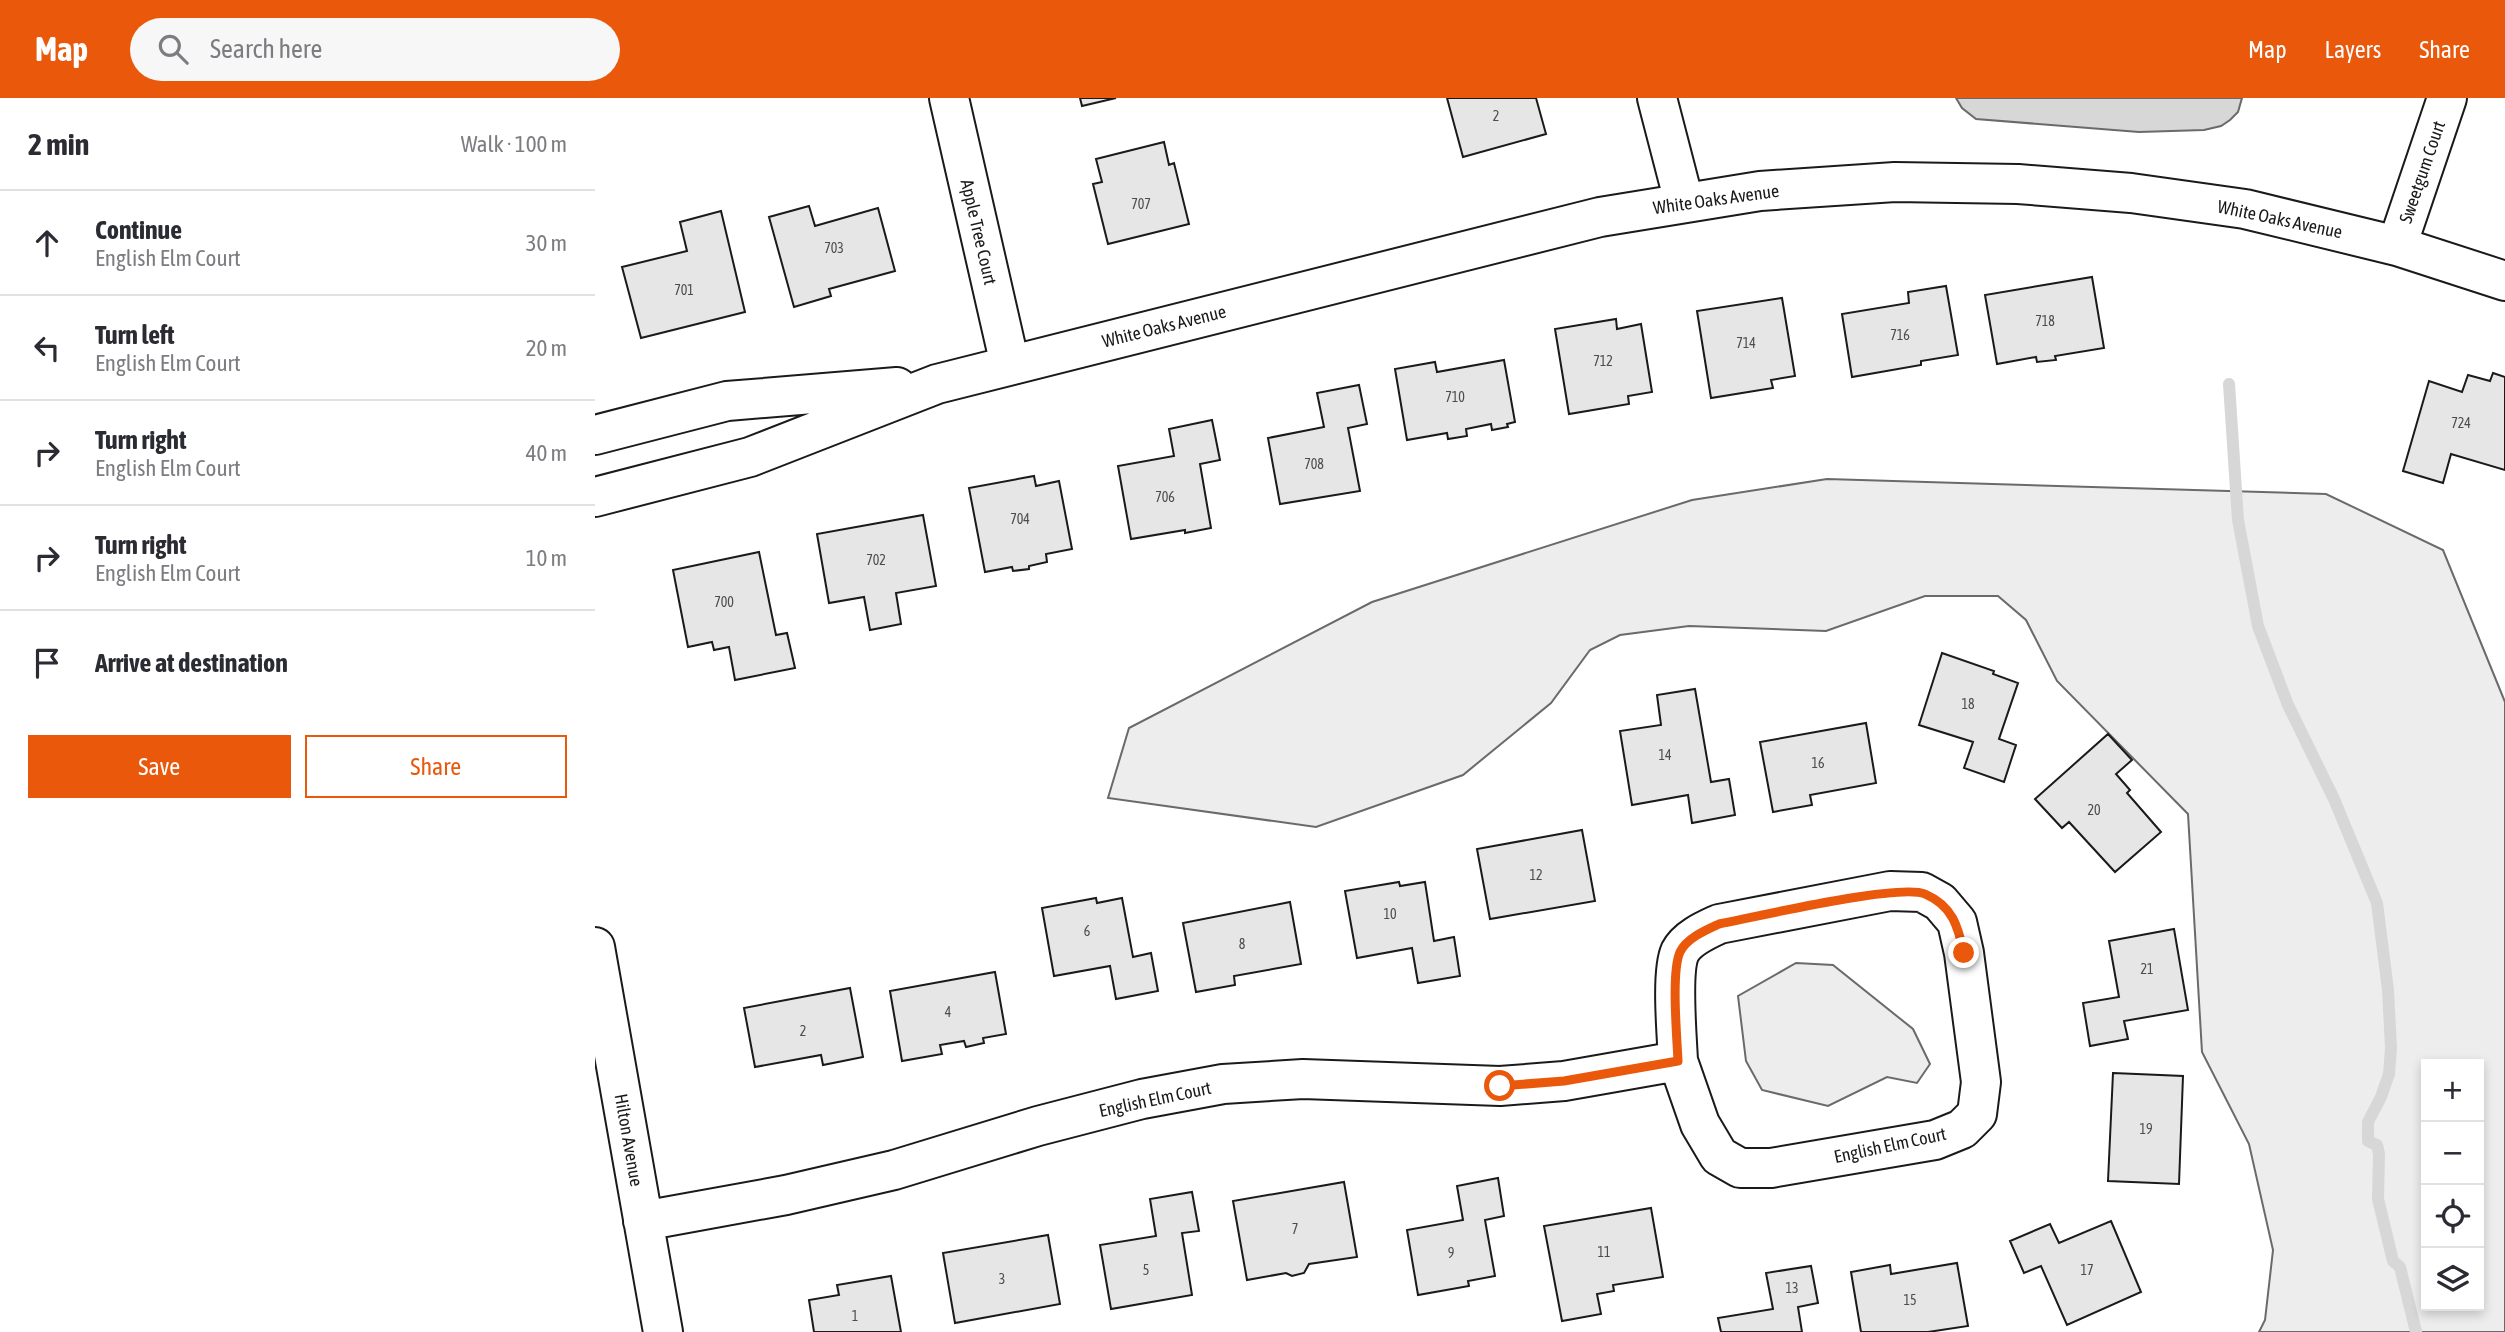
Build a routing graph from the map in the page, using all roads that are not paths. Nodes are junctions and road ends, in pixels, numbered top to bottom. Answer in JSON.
{"nodes":[{"id":1,"x":949,"y":98,"type":"edge"},
{"id":2,"x":1657,"y":98,"type":"edge"},
{"id":3,"x":2447,"y":98,"type":"edge"},
{"id":4,"x":1684,"y":202,"type":"junction"},
{"id":5,"x":2397,"y":246,"type":"junction"},
{"id":6,"x":2505,"y":281,"type":"edge"},
{"id":7,"x":1010,"y":365,"type":"junction"},
{"id":8,"x":937,"y":383,"type":"junction"},
{"id":9,"x":595,"y":435,"type":"edge"},
{"id":10,"x":595,"y":497,"type":"edge"},
{"id":11,"x":595,"y":947,"type":"edge"},
{"id":12,"x":601,"y":1015,"type":"edge"},
{"id":13,"x":1678,"y":1061,"type":"junction"},
{"id":14,"x":643,"y":1221,"type":"junction"},
{"id":15,"x":663,"y":1332,"type":"edge"}],
"edges":[{"from":1,"to":7,"type":"street","name":"Apple Tree Court"},
{"from":2,"to":4,"type":"street"},
{"from":3,"to":5,"type":"street","name":"Sweetgum Court"},
{"from":4,"to":5,"type":"street","name":"White Oaks Avenue"},
{"from":4,"to":7,"type":"street","name":"White Oaks Avenue"},
{"from":5,"to":6,"type":"street","name":"White Oaks Avenue"},
{"from":7,"to":8,"type":"street","name":"White Oaks Avenue"},
{"from":8,"to":9,"type":"street","name":"White Oaks Avenue"},
{"from":8,"to":10,"type":"street","name":"White Oaks Avenue"},
{"from":11,"to":12,"type":"street","name":"Hilton Avenue"},
{"from":12,"to":14,"type":"street","name":"Hilton Avenue"},
{"from":13,"to":13,"type":"street","name":"English Elm Court"},
{"from":13,"to":14,"type":"street","name":"English Elm Court"},
{"from":14,"to":15,"type":"street","name":"Hilton Avenue"}]}
